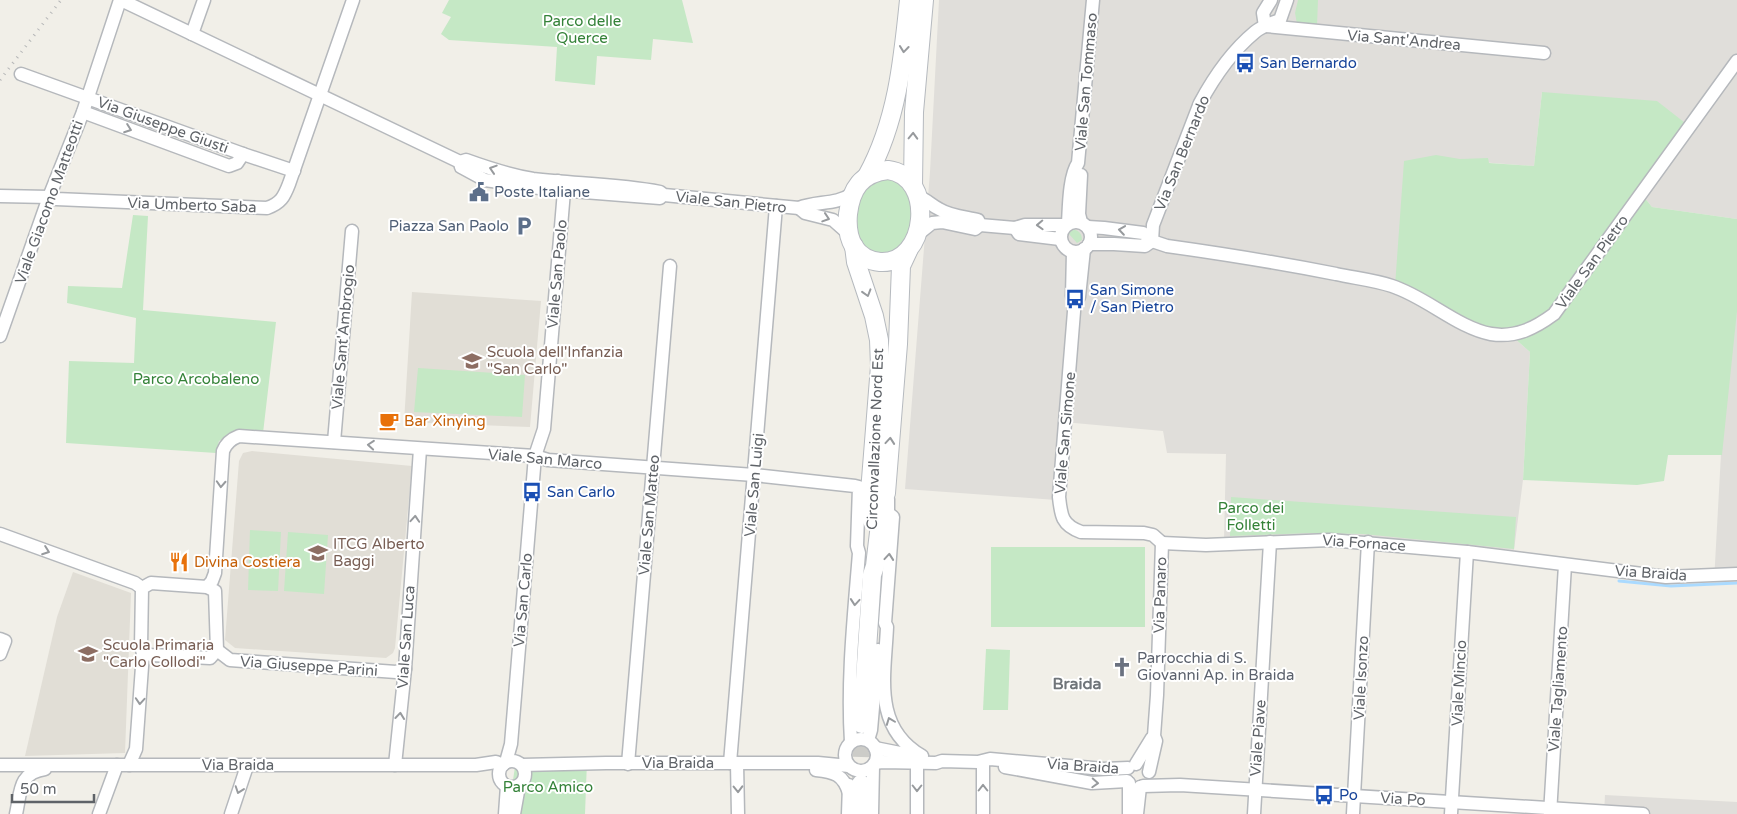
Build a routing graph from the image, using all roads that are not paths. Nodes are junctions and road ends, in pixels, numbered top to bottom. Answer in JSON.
{"nodes":[{"id":1,"x":121,"y":0,"type":"edge"},
{"id":2,"x":204,"y":0,"type":"edge"},
{"id":3,"x":353,"y":0,"type":"edge"},
{"id":4,"x":908,"y":0,"type":"edge"},
{"id":5,"x":924,"y":0,"type":"edge"},
{"id":6,"x":1093,"y":0,"type":"edge"},
{"id":7,"x":1271,"y":0,"type":"edge"},
{"id":8,"x":1287,"y":0,"type":"edge"},
{"id":9,"x":1265,"y":26,"type":"junction"},
{"id":10,"x":192,"y":34,"type":"junction"},
{"id":11,"x":1544,"y":53,"type":"dead end"},
{"id":12,"x":1736,"y":64,"type":"edge"},
{"id":13,"x":21,"y":74,"type":"dead end"},
{"id":14,"x":320,"y":96,"type":"junction"},
{"id":15,"x":87,"y":97,"type":"junction"},
{"id":16,"x":83,"y":112,"type":"junction"},
{"id":17,"x":243,"y":154,"type":"junction"},
{"id":18,"x":294,"y":171,"type":"junction"},
{"id":19,"x":867,"y":176,"type":"junction"},
{"id":20,"x":561,"y":186,"type":"junction"},
{"id":21,"x":915,"y":190,"type":"junction"},
{"id":22,"x":852,"y":194,"type":"junction"},
{"id":23,"x":664,"y":195,"type":"junction"},
{"id":24,"x":0,"y":196,"type":"edge"},
{"id":25,"x":50,"y":197,"type":"junction"},
{"id":26,"x":776,"y":206,"type":"junction"},
{"id":27,"x":799,"y":208,"type":"junction"},
{"id":28,"x":1076,"y":225,"type":"junction"},
{"id":29,"x":980,"y":226,"type":"junction"},
{"id":30,"x":1015,"y":228,"type":"junction"},
{"id":31,"x":352,"y":232,"type":"dead end"},
{"id":32,"x":917,"y":235,"type":"junction"},
{"id":33,"x":1060,"y":239,"type":"junction"},
{"id":34,"x":852,"y":240,"type":"junction"},
{"id":35,"x":1152,"y":241,"type":"junction"},
{"id":36,"x":1082,"y":248,"type":"junction"},
{"id":37,"x":908,"y":251,"type":"junction"},
{"id":38,"x":670,"y":266,"type":"dead end"},
{"id":39,"x":1,"y":328,"type":"edge"},
{"id":40,"x":334,"y":442,"type":"junction"},
{"id":41,"x":420,"y":449,"type":"junction"},
{"id":42,"x":535,"y":456,"type":"junction"},
{"id":43,"x":652,"y":468,"type":"junction"},
{"id":44,"x":754,"y":475,"type":"junction"},
{"id":45,"x":872,"y":491,"type":"junction"},
{"id":46,"x":0,"y":534,"type":"edge"},
{"id":47,"x":1270,"y":542,"type":"junction"},
{"id":48,"x":1368,"y":542,"type":"junction"},
{"id":49,"x":1162,"y":543,"type":"junction"},
{"id":50,"x":1467,"y":552,"type":"junction"},
{"id":51,"x":1565,"y":565,"type":"junction"},
{"id":52,"x":1737,"y":574,"type":"edge"},
{"id":53,"x":207,"y":587,"type":"junction"},
{"id":54,"x":142,"y":588,"type":"junction"},
{"id":55,"x":885,"y":623,"type":"junction"},
{"id":56,"x":0,"y":639,"type":"edge"},
{"id":57,"x":217,"y":650,"type":"junction"},
{"id":58,"x":143,"y":653,"type":"junction"},
{"id":59,"x":0,"y":654,"type":"edge"},
{"id":60,"x":404,"y":669,"type":"junction"},
{"id":61,"x":868,"y":737,"type":"junction"},
{"id":62,"x":848,"y":748,"type":"junction"},
{"id":63,"x":919,"y":759,"type":"junction"},
{"id":64,"x":980,"y":762,"type":"junction"},
{"id":65,"x":734,"y":763,"type":"junction"},
{"id":66,"x":818,"y":763,"type":"junction"},
{"id":67,"x":628,"y":764,"type":"junction"},
{"id":68,"x":801,"y":764,"type":"junction"},
{"id":69,"x":874,"y":764,"type":"junction"},
{"id":70,"x":0,"y":765,"type":"edge"},
{"id":71,"x":54,"y":765,"type":"junction"},
{"id":72,"x":123,"y":765,"type":"junction"},
{"id":73,"x":395,"y":765,"type":"junction"},
{"id":74,"x":248,"y":766,"type":"junction"},
{"id":75,"x":850,"y":767,"type":"junction"},
{"id":76,"x":0,"y":769,"type":"edge"},
{"id":77,"x":513,"y":773,"type":"junction"},
{"id":78,"x":1138,"y":777,"type":"junction"},
{"id":79,"x":23,"y":779,"type":"junction"},
{"id":80,"x":854,"y":788,"type":"junction"},
{"id":81,"x":1255,"y":790,"type":"junction"},
{"id":82,"x":1354,"y":796,"type":"junction"},
{"id":83,"x":1452,"y":808,"type":"edge"},
{"id":84,"x":1550,"y":812,"type":"edge"},
{"id":85,"x":1627,"y":813,"type":"edge"},
{"id":86,"x":16,"y":814,"type":"edge"},
{"id":87,"x":99,"y":814,"type":"edge"},
{"id":88,"x":231,"y":814,"type":"edge"},
{"id":89,"x":506,"y":814,"type":"edge"},
{"id":90,"x":514,"y":814,"type":"edge"},
{"id":91,"x":738,"y":814,"type":"edge"},
{"id":92,"x":848,"y":814,"type":"edge"},
{"id":93,"x":860,"y":814,"type":"edge"},
{"id":94,"x":872,"y":814,"type":"edge"},
{"id":95,"x":917,"y":814,"type":"edge"},
{"id":96,"x":983,"y":814,"type":"edge"},
{"id":97,"x":1129,"y":814,"type":"edge"},
{"id":98,"x":1138,"y":814,"type":"edge"},
{"id":99,"x":1254,"y":814,"type":"edge"},
{"id":100,"x":1353,"y":814,"type":"edge"},
{"id":101,"x":1643,"y":814,"type":"edge"}],
"edges":[{"from":1,"to":10,"type":"street","name":"Viale San Pietro"},
{"from":1,"to":15,"type":"street","name":"Viale Giacomo Matteotti"},
{"from":2,"to":10,"type":"street"},
{"from":3,"to":14,"type":"street","name":"Via Umberto Saba"},
{"from":4,"to":19,"type":"main road","one_way":true},
{"from":21,"to":5,"type":"main road","one_way":true},
{"from":6,"to":28,"type":"street","name":"Viale San Tommaso"},
{"from":7,"to":9,"type":"street"},
{"from":8,"to":9,"type":"street","name":"Via San Bernardo"},
{"from":9,"to":11,"type":"street","name":"Via Sant'Andrea"},
{"from":9,"to":35,"type":"street","name":"Via San Bernardo"},
{"from":10,"to":14,"type":"street","name":"Viale San Pietro"},
{"from":12,"to":35,"type":"street","name":"Viale San Pietro"},
{"from":13,"to":15,"type":"street"},
{"from":14,"to":18,"type":"street","name":"Via Umberto Saba"},
{"from":14,"to":20,"type":"street","name":"Viale San Pietro"},
{"from":15,"to":16,"type":"street","name":"Viale Giacomo Matteotti"},
{"from":15,"to":17,"type":"street","name":"Via Giuseppe Giusti"},
{"from":16,"to":17,"type":"street","name":"Via Giuseppe Giusti","one_way":true},
{"from":16,"to":25,"type":"street","name":"Viale Giacomo Matteotti"},
{"from":17,"to":18,"type":"street"},
{"from":18,"to":25,"type":"street","name":"Via Umberto Saba"},
{"from":19,"to":21,"type":"main road"},
{"from":19,"to":22,"type":"main road"},
{"from":20,"to":23,"type":"street","name":"Viale San Pietro"},
{"from":20,"to":23,"type":"street","name":"Viale San Pietro"},
{"from":20,"to":42,"type":"street","name":"Viale San Paolo"},
{"from":21,"to":29,"type":"street","name":"Viale San Pietro"},
{"from":21,"to":32,"type":"main road"},
{"from":22,"to":27,"type":"street"},
{"from":22,"to":34,"type":"main road"},
{"from":23,"to":26,"type":"street","name":"Viale San Pietro"},
{"from":24,"to":25,"type":"street","name":"Via Umberto Saba"},
{"from":25,"to":39,"type":"street","name":"Viale Giacomo Matteotti"},
{"from":26,"to":27,"type":"street","name":"Viale San Pietro"},
{"from":26,"to":44,"type":"street","name":"Viale San Luigi"},
{"from":27,"to":34,"type":"street","one_way":true},
{"from":28,"to":30,"type":"street","name":"Viale San Pietro","one_way":true},
{"from":28,"to":33,"type":"street"},
{"from":35,"to":28,"type":"street","name":"Viale San Pietro","one_way":true},
{"from":28,"to":36,"type":"street"},
{"from":29,"to":30,"type":"street","name":"Viale San Pietro"},
{"from":29,"to":32,"type":"street","name":"Viale San Pietro"},
{"from":30,"to":33,"type":"street","name":"Viale San Pietro"},
{"from":31,"to":40,"type":"street","name":"Viale Sant'Ambrogio"},
{"from":32,"to":37,"type":"main road"},
{"from":33,"to":36,"type":"street"},
{"from":34,"to":37,"type":"main road"},
{"from":34,"to":45,"type":"main road","name":"Circonvallazione Nord Est","one_way":true},
{"from":35,"to":36,"type":"street","name":"Viale San Pietro"},
{"from":36,"to":49,"type":"street","name":"Viale San Simone"},
{"from":45,"to":37,"type":"main road","name":"Circonvallazione Nord Est","one_way":true},
{"from":38,"to":43,"type":"street","name":"Viale San Matteo"},
{"from":41,"to":40,"type":"street","name":"Viale San Marco","one_way":true},
{"from":40,"to":53,"type":"street","name":"Viale San Marco","one_way":true},
{"from":41,"to":42,"type":"street","name":"Viale San Marco"},
{"from":60,"to":41,"type":"street","name":"Viale San Luca","one_way":true},
{"from":42,"to":43,"type":"street","name":"Viale San Marco"},
{"from":42,"to":77,"type":"street","name":"Via San Carlo"},
{"from":43,"to":44,"type":"street","name":"Viale San Marco"},
{"from":43,"to":67,"type":"street","name":"Viale San Matteo"},
{"from":44,"to":45,"type":"street","name":"Viale San Marco"},
{"from":44,"to":65,"type":"street","name":"Viale San Luigi"},
{"from":55,"to":45,"type":"street","one_way":true},
{"from":45,"to":61,"type":"main road","name":"Circonvallazione Nord Est"},
{"from":45,"to":62,"type":"street","one_way":true},
{"from":46,"to":54,"type":"street","one_way":true},
{"from":47,"to":48,"type":"street","name":"Via Fornace"},
{"from":47,"to":49,"type":"street","name":"Via Fornace"},
{"from":47,"to":81,"type":"street","name":"Viale Piave"},
{"from":48,"to":50,"type":"street","name":"Via Fornace"},
{"from":48,"to":82,"type":"street","name":"Viale Isonzo"},
{"from":49,"to":78,"type":"street","name":"Via Panaro"},
{"from":50,"to":51,"type":"street","name":"Via Fornace"},
{"from":50,"to":83,"type":"street","name":"Viale Mincio"},
{"from":51,"to":52,"type":"street","name":"Via Braida"},
{"from":51,"to":84,"type":"street","name":"Viale Tagliamento"},
{"from":53,"to":54,"type":"street"},
{"from":53,"to":57,"type":"street"},
{"from":54,"to":58,"type":"street"},
{"from":55,"to":61,"type":"street"},
{"from":63,"to":55,"type":"street","one_way":true},
{"from":56,"to":59,"type":"street"},
{"from":57,"to":58,"type":"street"},
{"from":57,"to":60,"type":"street","name":"Via Giuseppe Parini"},
{"from":58,"to":72,"type":"street","one_way":true},
{"from":73,"to":60,"type":"street","name":"Viale San Luca","one_way":true},
{"from":61,"to":62,"type":"street","name":"Via Braida"},
{"from":61,"to":63,"type":"street","name":"Via Braida"},
{"from":61,"to":69,"type":"street"},
{"from":62,"to":66,"type":"street","name":"Via Braida"},
{"from":62,"to":75,"type":"street"},
{"from":63,"to":64,"type":"street","name":"Via Braida"},
{"from":63,"to":69,"type":"street","name":"Via Braida"},
{"from":63,"to":95,"type":"street","one_way":true},
{"from":64,"to":78,"type":"street","name":"Via Braida"},
{"from":96,"to":64,"type":"street","one_way":true},
{"from":65,"to":67,"type":"street","name":"Via Braida"},
{"from":65,"to":68,"type":"street","name":"Via Braida"},
{"from":65,"to":91,"type":"street","name":"Viale San Luigi","one_way":true},
{"from":66,"to":68,"type":"street","name":"Via Braida"},
{"from":66,"to":75,"type":"street","name":"Via Braida"},
{"from":67,"to":77,"type":"street","name":"Via Braida"},
{"from":68,"to":80,"type":"street","name":"Via Braida"},
{"from":69,"to":75,"type":"street","name":"Via Braida"},
{"from":69,"to":94,"type":"street"},
{"from":70,"to":71,"type":"street","name":"Via Braida"},
{"from":71,"to":72,"type":"street","name":"Via Braida"},
{"from":71,"to":79,"type":"street"},
{"from":72,"to":74,"type":"street","name":"Via Braida"},
{"from":72,"to":87,"type":"street"},
{"from":73,"to":74,"type":"street","name":"Via Braida"},
{"from":73,"to":77,"type":"street","name":"Via Braida"},
{"from":74,"to":88,"type":"street","one_way":true},
{"from":75,"to":80,"type":"street"},
{"from":76,"to":79,"type":"street"},
{"from":77,"to":89,"type":"street"},
{"from":77,"to":90,"type":"street"},
{"from":78,"to":81,"type":"street","name":"Via Po"},
{"from":78,"to":97,"type":"street","name":"Via Braida"},
{"from":78,"to":98,"type":"street"},
{"from":79,"to":86,"type":"street"},
{"from":80,"to":92,"type":"street"},
{"from":80,"to":93,"type":"main road"},
{"from":81,"to":82,"type":"street","name":"Via Po"},
{"from":81,"to":99,"type":"street","name":"Viale Piave"},
{"from":82,"to":83,"type":"street","name":"Via Po"},
{"from":82,"to":100,"type":"street","name":"Viale Isonzo"},
{"from":83,"to":84,"type":"street","name":"Via Po"},
{"from":84,"to":85,"type":"street","name":"Via Po"},
{"from":85,"to":101,"type":"street","name":"Via Po"}]}
